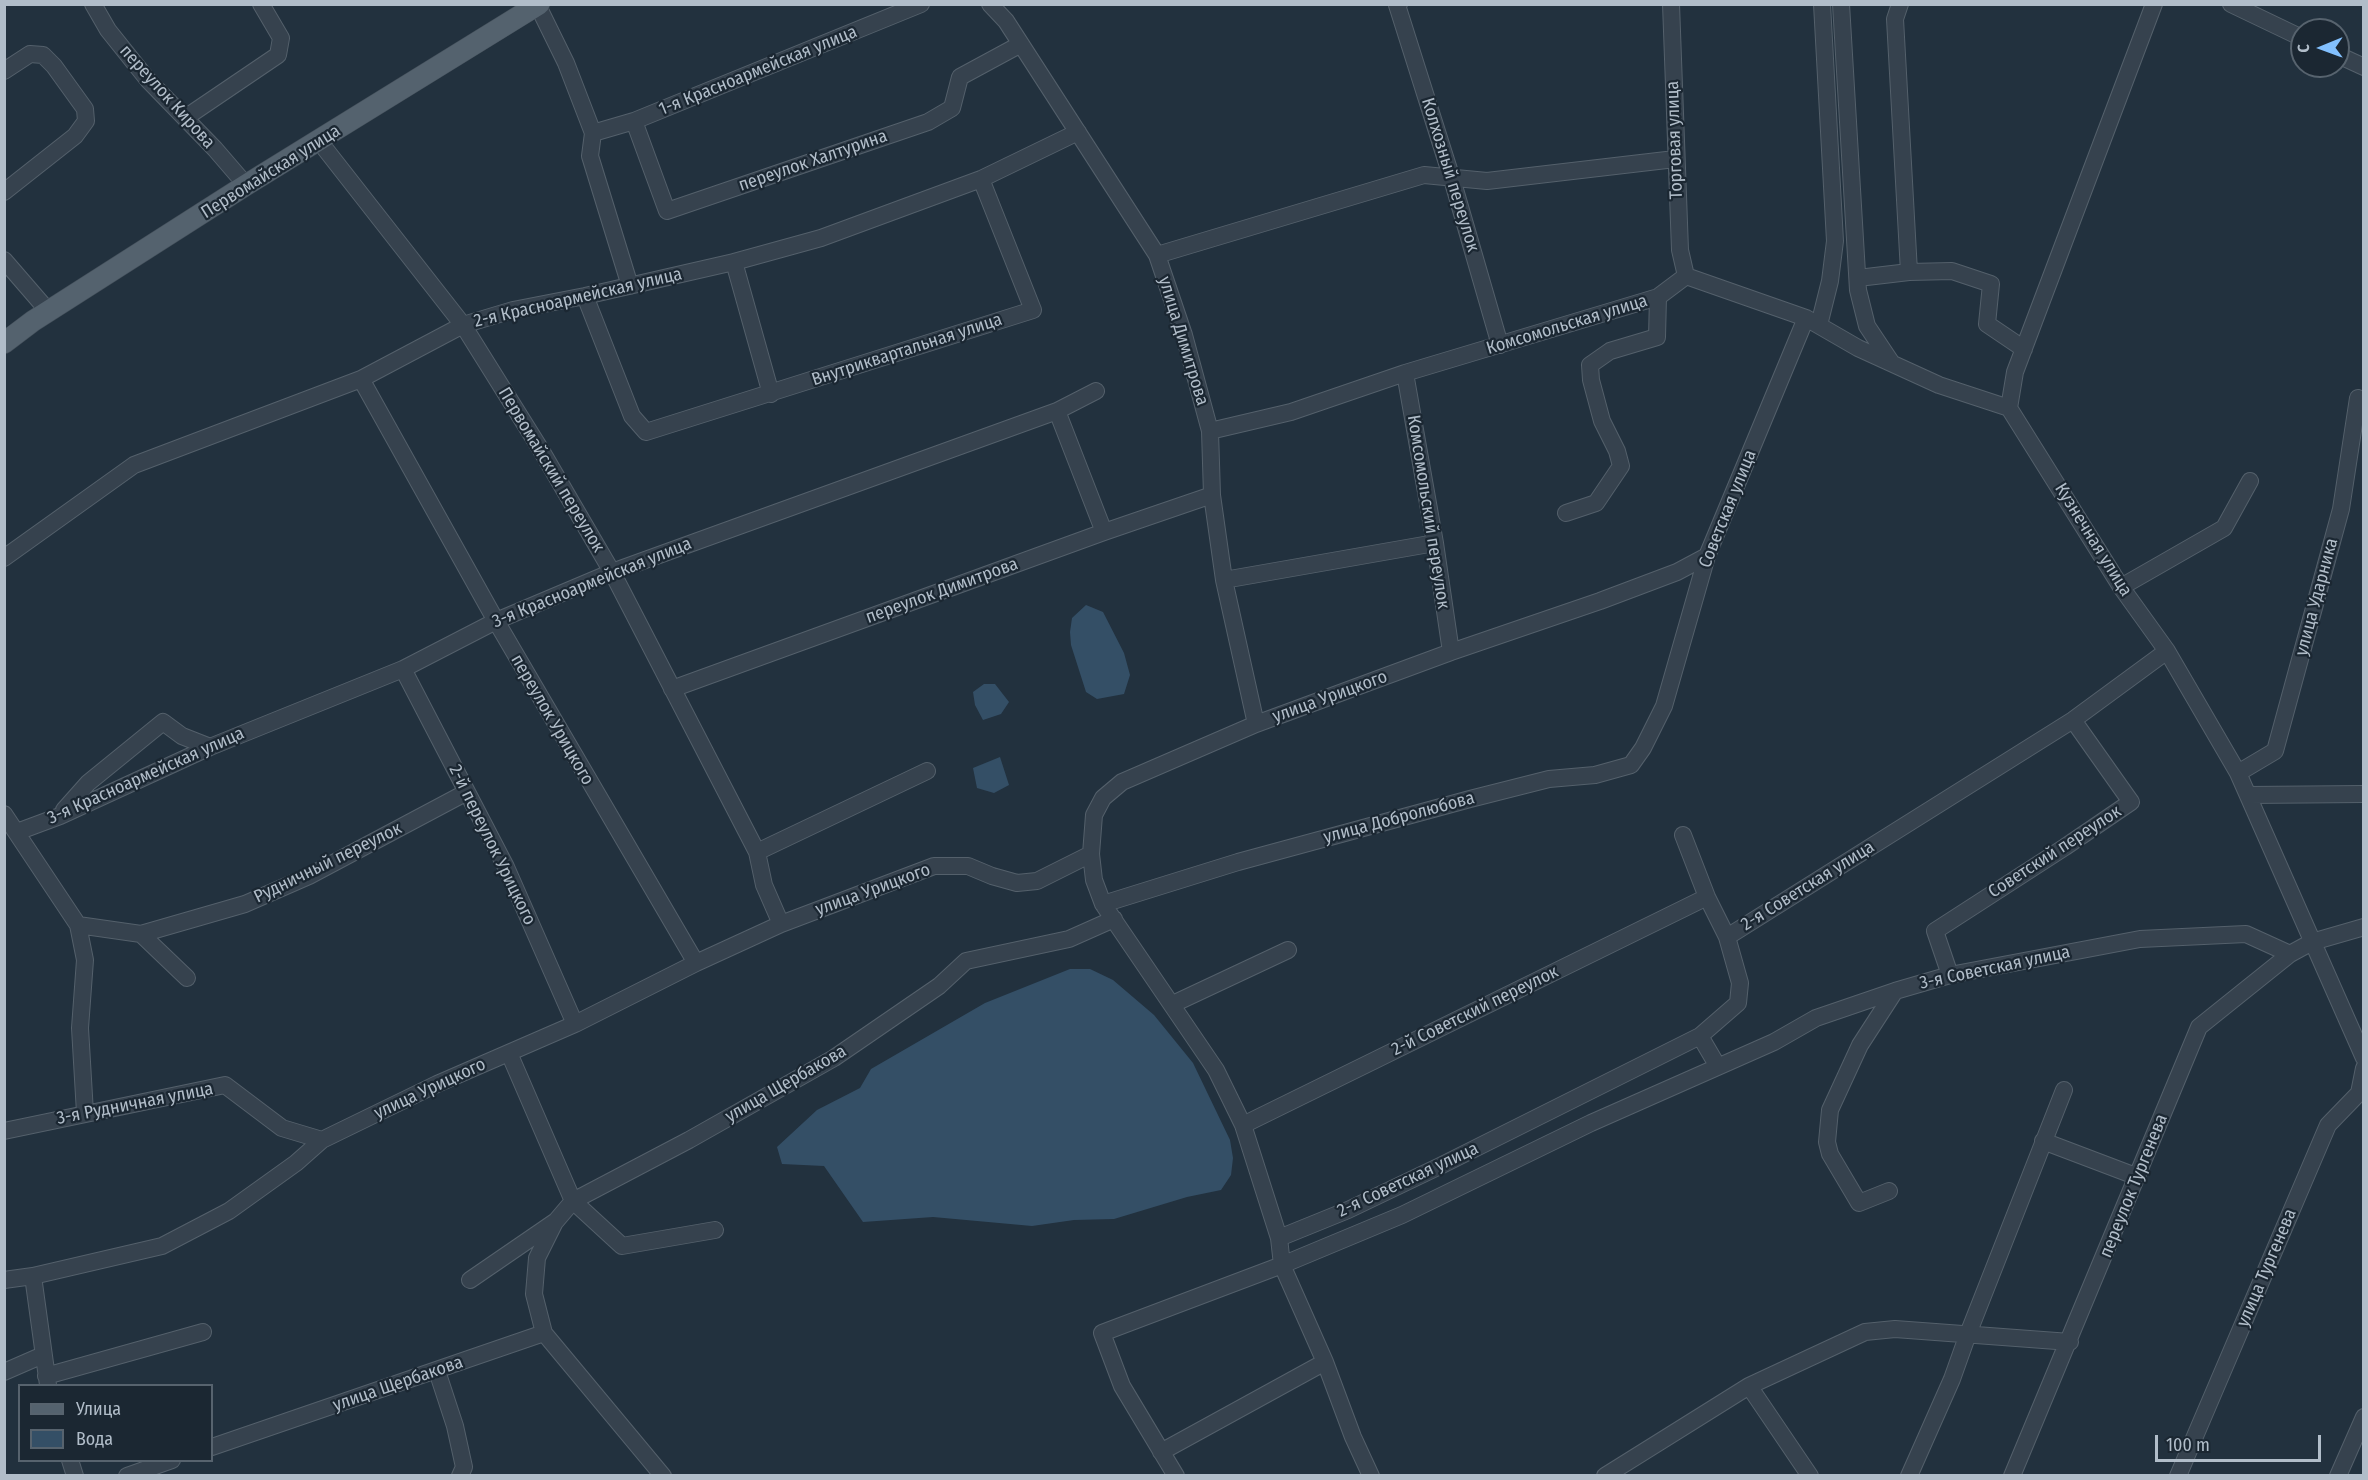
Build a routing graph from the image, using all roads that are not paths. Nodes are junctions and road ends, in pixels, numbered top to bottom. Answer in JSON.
{"nodes":[{"id":1,"x":93,"y":4,"type":"edge"},
{"id":2,"x":261,"y":4,"type":"edge"},
{"id":3,"x":921,"y":4,"type":"edge"},
{"id":4,"x":990,"y":4,"type":"edge"},
{"id":5,"x":1671,"y":4,"type":"edge"},
{"id":6,"x":1822,"y":4,"type":"edge"},
{"id":7,"x":1841,"y":4,"type":"edge"},
{"id":8,"x":1900,"y":4,"type":"edge"},
{"id":9,"x":2154,"y":4,"type":"edge"},
{"id":10,"x":2231,"y":4,"type":"edge"},
{"id":11,"x":538,"y":5,"type":"edge"},
{"id":12,"x":1398,"y":5,"type":"edge"},
{"id":13,"x":2290,"y":32,"type":"edge"},
{"id":14,"x":1021,"y":44,"type":"junction"},
{"id":15,"x":2350,"y":61,"type":"edge"},
{"id":16,"x":2364,"y":67,"type":"edge"},
{"id":17,"x":4,"y":71,"type":"edge"},
{"id":18,"x":185,"y":118,"type":"junction"},
{"id":19,"x":634,"y":121,"type":"junction"},
{"id":20,"x":1078,"y":132,"type":"junction"},
{"id":21,"x":593,"y":133,"type":"junction"},
{"id":22,"x":319,"y":141,"type":"junction"},
{"id":23,"x":1675,"y":159,"type":"junction"},
{"id":24,"x":981,"y":178,"type":"junction"},
{"id":25,"x":1452,"y":178,"type":"junction"},
{"id":26,"x":246,"y":185,"type":"junction"},
{"id":27,"x":4,"y":192,"type":"edge"},
{"id":28,"x":1157,"y":255,"type":"junction"},
{"id":29,"x":4,"y":260,"type":"edge"},
{"id":30,"x":734,"y":262,"type":"junction"},
{"id":31,"x":1909,"y":272,"type":"junction"},
{"id":32,"x":1686,"y":276,"type":"junction"},
{"id":33,"x":1858,"y":278,"type":"junction"},
{"id":34,"x":630,"y":286,"type":"junction"},
{"id":35,"x":585,"y":296,"type":"junction"},
{"id":36,"x":1659,"y":297,"type":"junction"},
{"id":37,"x":50,"y":312,"type":"junction"},
{"id":38,"x":1812,"y":322,"type":"junction"},
{"id":39,"x":463,"y":325,"type":"junction"},
{"id":40,"x":4,"y":343,"type":"edge"},
{"id":41,"x":1500,"y":345,"type":"junction"},
{"id":42,"x":2024,"y":349,"type":"junction"},
{"id":43,"x":1892,"y":363,"type":"junction"},
{"id":44,"x":1405,"y":373,"type":"junction"},
{"id":45,"x":361,"y":380,"type":"junction"},
{"id":46,"x":1096,"y":391,"type":"dead end"},
{"id":47,"x":771,"y":394,"type":"junction"},
{"id":48,"x":2358,"y":398,"type":"dead end"},
{"id":49,"x":2009,"y":408,"type":"junction"},
{"id":50,"x":1057,"y":411,"type":"junction"},
{"id":51,"x":1210,"y":430,"type":"junction"},
{"id":52,"x":2250,"y":481,"type":"dead end"},
{"id":53,"x":1212,"y":495,"type":"junction"},
{"id":54,"x":1566,"y":513,"type":"dead end"},
{"id":55,"x":1104,"y":532,"type":"junction"},
{"id":56,"x":1435,"y":543,"type":"junction"},
{"id":57,"x":1707,"y":556,"type":"junction"},
{"id":58,"x":4,"y":558,"type":"edge"},
{"id":59,"x":612,"y":572,"type":"junction"},
{"id":60,"x":1224,"y":580,"type":"junction"},
{"id":61,"x":2121,"y":587,"type":"junction"},
{"id":62,"x":495,"y":621,"type":"junction"},
{"id":63,"x":2167,"y":651,"type":"junction"},
{"id":64,"x":1451,"y":652,"type":"junction"},
{"id":65,"x":403,"y":669,"type":"junction"},
{"id":66,"x":672,"y":689,"type":"junction"},
{"id":67,"x":1664,"y":706,"type":"joint"},
{"id":68,"x":2073,"y":720,"type":"junction"},
{"id":69,"x":1256,"y":724,"type":"junction"},
{"id":70,"x":210,"y":747,"type":"junction"},
{"id":71,"x":927,"y":771,"type":"dead end"},
{"id":72,"x":2238,"y":773,"type":"junction"},
{"id":73,"x":467,"y":792,"type":"junction"},
{"id":74,"x":2364,"y":794,"type":"edge"},
{"id":75,"x":2248,"y":795,"type":"junction"},
{"id":76,"x":4,"y":814,"type":"edge"},
{"id":77,"x":60,"y":816,"type":"junction"},
{"id":78,"x":17,"y":832,"type":"junction"},
{"id":79,"x":1683,"y":835,"type":"dead end"},
{"id":80,"x":757,"y":852,"type":"junction"},
{"id":81,"x":1091,"y":854,"type":"junction"},
{"id":82,"x":1707,"y":897,"type":"junction"},
{"id":83,"x":1104,"y":904,"type":"junction"},
{"id":84,"x":1114,"y":919,"type":"junction"},
{"id":85,"x":781,"y":924,"type":"junction"},
{"id":86,"x":78,"y":925,"type":"junction"},
{"id":87,"x":2364,"y":927,"type":"edge"},
{"id":88,"x":141,"y":934,"type":"junction"},
{"id":89,"x":1727,"y":937,"type":"junction"},
{"id":90,"x":2312,"y":942,"type":"junction"},
{"id":91,"x":1288,"y":951,"type":"dead end"},
{"id":92,"x":2290,"y":954,"type":"junction"},
{"id":93,"x":696,"y":963,"type":"junction"},
{"id":94,"x":1950,"y":975,"type":"junction"},
{"id":95,"x":187,"y":978,"type":"dead end"},
{"id":96,"x":1895,"y":991,"type":"junction"},
{"id":97,"x":1173,"y":1004,"type":"junction"},
{"id":98,"x":575,"y":1024,"type":"junction"},
{"id":99,"x":1700,"y":1036,"type":"junction"},
{"id":100,"x":509,"y":1053,"type":"junction"},
{"id":101,"x":2364,"y":1058,"type":"edge"},
{"id":102,"x":1717,"y":1065,"type":"junction"},
{"id":103,"x":2364,"y":1068,"type":"edge"},
{"id":104,"x":2064,"y":1090,"type":"dead end"},
{"id":105,"x":86,"y":1113,"type":"junction"},
{"id":106,"x":1243,"y":1125,"type":"junction"},
{"id":107,"x":4,"y":1131,"type":"edge"},
{"id":108,"x":322,"y":1140,"type":"junction"},
{"id":109,"x":2043,"y":1141,"type":"junction"},
{"id":110,"x":2138,"y":1177,"type":"junction"},
{"id":111,"x":1889,"y":1191,"type":"dead end"},
{"id":112,"x":573,"y":1201,"type":"junction"},
{"id":113,"x":556,"y":1221,"type":"junction"},
{"id":114,"x":715,"y":1230,"type":"dead end"},
{"id":115,"x":1279,"y":1238,"type":"junction"},
{"id":116,"x":1282,"y":1265,"type":"junction"},
{"id":117,"x":33,"y":1276,"type":"junction"},
{"id":118,"x":4,"y":1280,"type":"edge"},
{"id":119,"x":470,"y":1280,"type":"dead end"},
{"id":120,"x":203,"y":1332,"type":"dead end"},
{"id":121,"x":544,"y":1333,"type":"junction"},
{"id":122,"x":1968,"y":1334,"type":"junction"},
{"id":123,"x":2070,"y":1342,"type":"junction"},
{"id":124,"x":43,"y":1356,"type":"junction"},
{"id":125,"x":1325,"y":1362,"type":"junction"},
{"id":126,"x":437,"y":1371,"type":"junction"},
{"id":127,"x":4,"y":1372,"type":"edge"},
{"id":128,"x":47,"y":1381,"type":"edge"},
{"id":129,"x":1749,"y":1386,"type":"junction"},
{"id":130,"x":2364,"y":1417,"type":"edge"},
{"id":131,"x":213,"y":1447,"type":"edge"},
{"id":132,"x":1161,"y":1452,"type":"junction"},
{"id":133,"x":169,"y":1462,"type":"edge"},
{"id":134,"x":127,"y":1476,"type":"edge"},
{"id":135,"x":460,"y":1476,"type":"edge"},
{"id":136,"x":663,"y":1476,"type":"edge"},
{"id":137,"x":1176,"y":1476,"type":"edge"},
{"id":138,"x":1371,"y":1476,"type":"edge"},
{"id":139,"x":1605,"y":1476,"type":"edge"},
{"id":140,"x":1810,"y":1476,"type":"edge"},
{"id":141,"x":1909,"y":1476,"type":"edge"},
{"id":142,"x":2012,"y":1476,"type":"edge"},
{"id":143,"x":2178,"y":1476,"type":"edge"},
{"id":144,"x":2338,"y":1476,"type":"edge"}],
"edges":[{"from":1,"to":18,"type":"street","name":"переулок Кирова"},
{"from":2,"to":18,"type":"street"},
{"from":3,"to":19,"type":"street","name":"1-я Красноармейская улица"},
{"from":4,"to":14,"type":"street","name":"улица Димитрова"},
{"from":5,"to":23,"type":"street","name":"Торговая улица"},
{"from":6,"to":38,"type":"street","name":"Советская улица"},
{"from":7,"to":33,"type":"street"},
{"from":8,"to":31,"type":"street"},
{"from":9,"to":42,"type":"street"},
{"from":10,"to":13,"type":"street"},
{"from":11,"to":21,"type":"street"},
{"from":11,"to":22,"type":"main road","name":"Первомайская улица"},
{"from":12,"to":25,"type":"street","name":"Колхозный переулок"},
{"from":14,"to":19,"type":"street","name":"переулок Халтурина"},
{"from":14,"to":20,"type":"street","name":"улица Димитрова"},
{"from":15,"to":16,"type":"street"},
{"from":17,"to":27,"type":"street"},
{"from":18,"to":26,"type":"street","name":"переулок Кирова"},
{"from":19,"to":21,"type":"street","name":"1-я Красноармейская улица"},
{"from":20,"to":24,"type":"street","name":"2-я Красноармейская улица"},
{"from":20,"to":28,"type":"street","name":"улица Димитрова"},
{"from":21,"to":34,"type":"street"},
{"from":22,"to":26,"type":"main road","name":"Первомайская улица"},
{"from":22,"to":39,"type":"street","name":"Первомайский переулок"},
{"from":23,"to":25,"type":"street"},
{"from":23,"to":32,"type":"street","name":"Торговая улица"},
{"from":24,"to":30,"type":"street","name":"2-я Красноармейская улица"},
{"from":24,"to":47,"type":"street","name":"Внутриквартальная улица"},
{"from":25,"to":28,"type":"street"},
{"from":25,"to":41,"type":"street","name":"Колхозный переулок"},
{"from":26,"to":37,"type":"main road","name":"Первомайская улица"},
{"from":28,"to":51,"type":"street","name":"улица Димитрова"},
{"from":29,"to":37,"type":"street"},
{"from":30,"to":34,"type":"street","name":"2-я Красноармейская улица"},
{"from":30,"to":47,"type":"street"},
{"from":31,"to":33,"type":"street"},
{"from":31,"to":42,"type":"street"},
{"from":32,"to":36,"type":"street","name":"Комсомольская улица"},
{"from":32,"to":38,"type":"street"},
{"from":33,"to":43,"type":"street"},
{"from":34,"to":35,"type":"street","name":"2-я Красноармейская улица"},
{"from":35,"to":39,"type":"street","name":"2-я Красноармейская улица"},
{"from":35,"to":47,"type":"street","name":"Внутриквартальная улица"},
{"from":36,"to":41,"type":"street","name":"Комсомольская улица"},
{"from":36,"to":54,"type":"street"},
{"from":37,"to":40,"type":"main road","name":"Первомайская улица"},
{"from":38,"to":43,"type":"street"},
{"from":38,"to":57,"type":"street","name":"Советская улица"},
{"from":39,"to":45,"type":"street","name":"2-я Красноармейская улица"},
{"from":39,"to":59,"type":"street","name":"Первомайский переулок"},
{"from":41,"to":44,"type":"street","name":"Комсомольская улица"},
{"from":42,"to":49,"type":"street"},
{"from":43,"to":49,"type":"street"},
{"from":44,"to":51,"type":"street","name":"Комсомольская улица"},
{"from":44,"to":56,"type":"street","name":"Комсомольский переулок"},
{"from":45,"to":58,"type":"street","name":"2-я Красноармейская улица"},
{"from":45,"to":62,"type":"street","name":"переулок Урицкого"},
{"from":46,"to":50,"type":"street","name":"3-я Красноармейская улица"},
{"from":48,"to":72,"type":"street","name":"улица Ударника"},
{"from":49,"to":61,"type":"street","name":"Кузнечная улица"},
{"from":50,"to":55,"type":"street"},
{"from":50,"to":59,"type":"street","name":"3-я Красноармейская улица"},
{"from":51,"to":53,"type":"street","name":"улица Димитрова"},
{"from":52,"to":61,"type":"street"},
{"from":53,"to":55,"type":"street","name":"переулок Димитрова"},
{"from":53,"to":60,"type":"street","name":"улица Димитрова"},
{"from":55,"to":66,"type":"street","name":"переулок Димитрова"},
{"from":56,"to":60,"type":"street"},
{"from":56,"to":64,"type":"street","name":"Комсомольский переулок"},
{"from":57,"to":64,"type":"street","name":"улица Урицкого"},
{"from":57,"to":67,"type":"street","name":"Советская улица"},
{"from":59,"to":62,"type":"street","name":"3-я Красноармейская улица"},
{"from":59,"to":66,"type":"street","name":"Первомайский переулок"},
{"from":60,"to":69,"type":"street","name":"улица Димитрова"},
{"from":61,"to":63,"type":"street","name":"Кузнечная улица"},
{"from":62,"to":65,"type":"street","name":"3-я Красноармейская улица"},
{"from":62,"to":93,"type":"street","name":"переулок Урицкого"},
{"from":63,"to":68,"type":"street","name":"2-я Советская улица"},
{"from":63,"to":72,"type":"street","name":"Кузнечная улица"},
{"from":64,"to":69,"type":"street","name":"улица Урицкого"},
{"from":65,"to":70,"type":"street","name":"3-я Красноармейская улица"},
{"from":65,"to":73,"type":"street","name":"2-й переулок Урицкого"},
{"from":66,"to":80,"type":"street","name":"Первомайский переулок"},
{"from":67,"to":83,"type":"street","name":"улица Добролюбова"},
{"from":68,"to":89,"type":"street","name":"2-я Советская улица"},
{"from":68,"to":94,"type":"street","name":"Советский переулок"},
{"from":69,"to":81,"type":"street","name":"улица Урицкого"},
{"from":70,"to":77,"type":"street","name":"3-я Красноармейская улица"},
{"from":70,"to":77,"type":"street"},
{"from":71,"to":80,"type":"street"},
{"from":72,"to":75,"type":"street","name":"Кузнечная улица"},
{"from":73,"to":88,"type":"street","name":"Рудничный переулок"},
{"from":73,"to":98,"type":"street","name":"2-й переулок Урицкого"},
{"from":74,"to":75,"type":"street"},
{"from":75,"to":90,"type":"street","name":"Кузнечная улица"},
{"from":76,"to":78,"type":"street"},
{"from":77,"to":78,"type":"street","name":"3-я Красноармейская улица"},
{"from":78,"to":86,"type":"street"},
{"from":79,"to":82,"type":"street"},
{"from":80,"to":85,"type":"street","name":"Первомайский переулок"},
{"from":81,"to":83,"type":"street"},
{"from":81,"to":85,"type":"street","name":"улица Урицкого"},
{"from":82,"to":89,"type":"street"},
{"from":82,"to":106,"type":"street","name":"2-й Советский переулок"},
{"from":83,"to":84,"type":"street"},
{"from":84,"to":97,"type":"street"},
{"from":84,"to":112,"type":"street","name":"улица Щербакова"},
{"from":85,"to":93,"type":"street","name":"улица Урицкого"},
{"from":86,"to":88,"type":"street","name":"Рудничный переулок"},
{"from":86,"to":105,"type":"street"},
{"from":87,"to":90,"type":"street","name":"переулок Тургенева"},
{"from":88,"to":95,"type":"street"},
{"from":89,"to":99,"type":"street","name":"2-я Советская улица"},
{"from":90,"to":92,"type":"street","name":"переулок Тургенева"},
{"from":90,"to":101,"type":"street","name":"Кузнечная улица"},
{"from":91,"to":97,"type":"street"},
{"from":92,"to":94,"type":"street","name":"3-я Советская улица"},
{"from":92,"to":110,"type":"street","name":"переулок Тургенева"},
{"from":93,"to":98,"type":"street","name":"улица Урицкого"},
{"from":94,"to":96,"type":"street","name":"3-я Советская улица"},
{"from":96,"to":102,"type":"street"},
{"from":96,"to":111,"type":"street","name":"3-я Советская улица"},
{"from":97,"to":106,"type":"street"},
{"from":98,"to":100,"type":"street","name":"улица Урицкого"},
{"from":99,"to":102,"type":"street"},
{"from":99,"to":115,"type":"street","name":"2-я Советская улица"},
{"from":100,"to":108,"type":"street","name":"улица Урицкого"},
{"from":100,"to":112,"type":"street"},
{"from":102,"to":116,"type":"street"},
{"from":103,"to":143,"type":"street","name":"улица Тургенева"},
{"from":104,"to":109,"type":"street"},
{"from":105,"to":107,"type":"street","name":"3-я Рудничная улица"},
{"from":105,"to":108,"type":"street","name":"3-я Рудничная улица"},
{"from":106,"to":115,"type":"street"},
{"from":108,"to":117,"type":"street","name":"улица Урицкого"},
{"from":109,"to":110,"type":"street"},
{"from":109,"to":122,"type":"street"},
{"from":110,"to":123,"type":"street","name":"переулок Тургенева"},
{"from":112,"to":113,"type":"street","name":"улица Щербакова"},
{"from":112,"to":114,"type":"street"},
{"from":113,"to":119,"type":"street","name":"улица Щербакова"},
{"from":113,"to":121,"type":"street"},
{"from":115,"to":116,"type":"street"},
{"from":116,"to":125,"type":"street"},
{"from":116,"to":132,"type":"street"},
{"from":117,"to":118,"type":"street","name":"улица Урицкого"},
{"from":117,"to":124,"type":"street"},
{"from":120,"to":128,"type":"street"},
{"from":121,"to":126,"type":"street","name":"улица Щербакова"},
{"from":121,"to":136,"type":"street"},
{"from":122,"to":123,"type":"street"},
{"from":122,"to":129,"type":"street"},
{"from":122,"to":141,"type":"street"},
{"from":123,"to":142,"type":"street","name":"переулок Тургенева"},
{"from":124,"to":127,"type":"street"},
{"from":124,"to":128,"type":"street"},
{"from":125,"to":132,"type":"street"},
{"from":125,"to":138,"type":"street"},
{"from":126,"to":131,"type":"street","name":"улица Щербакова"},
{"from":126,"to":135,"type":"street"},
{"from":129,"to":139,"type":"street"},
{"from":129,"to":140,"type":"street"},
{"from":130,"to":144,"type":"street"},
{"from":132,"to":137,"type":"street"},
{"from":133,"to":134,"type":"street"}]}
